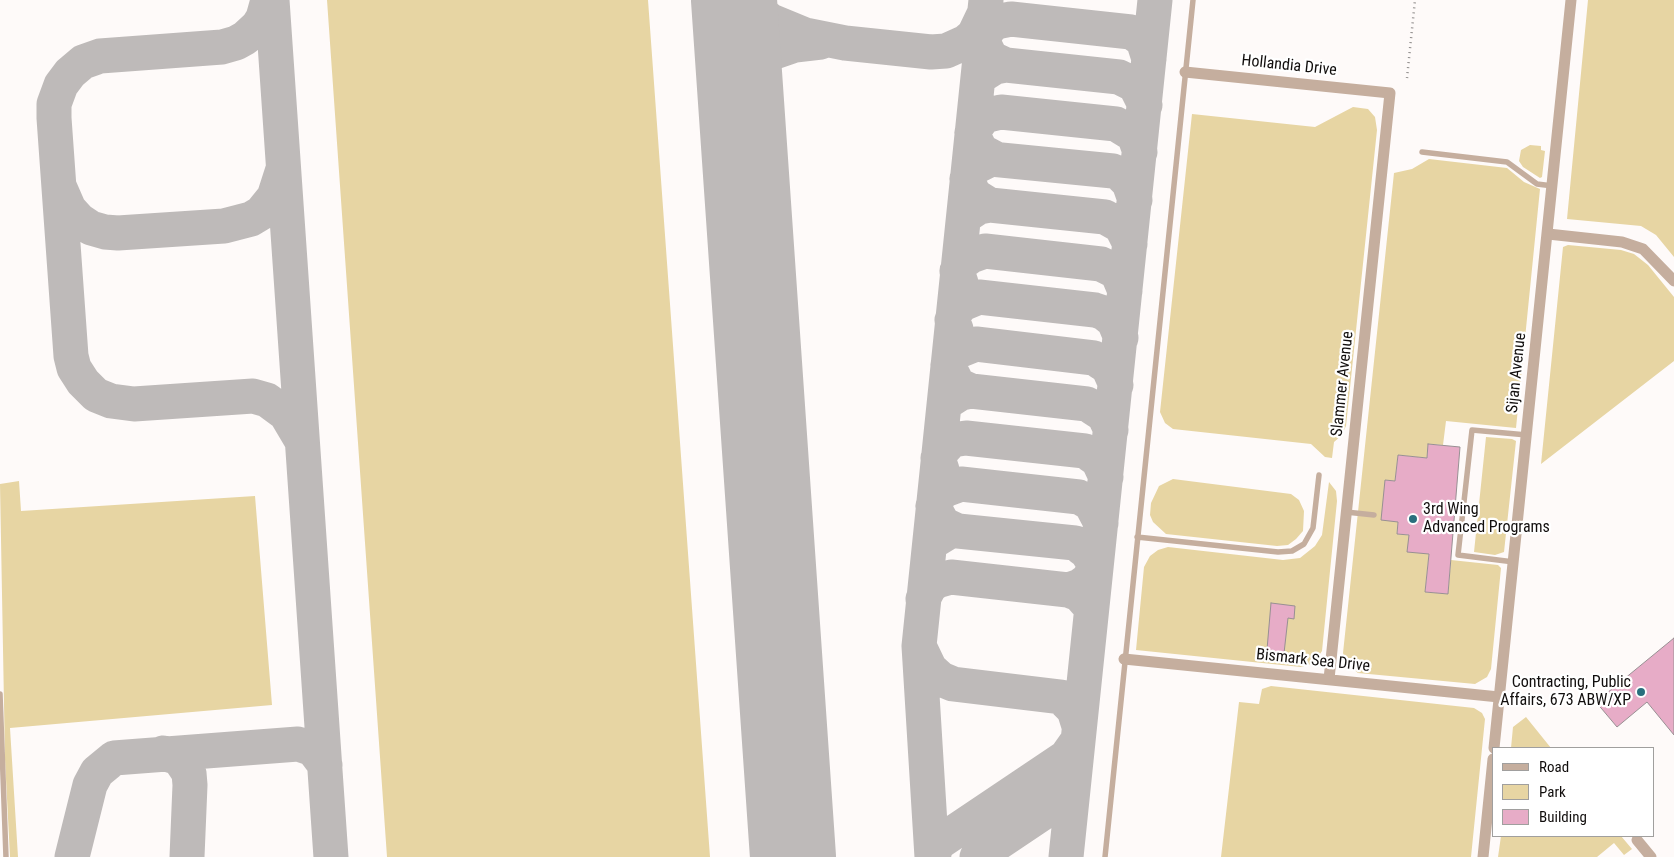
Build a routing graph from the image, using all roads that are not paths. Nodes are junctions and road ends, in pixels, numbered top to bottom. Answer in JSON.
{"nodes":[{"id":1,"x":1193,"y":0,"type":"edge"},
{"id":2,"x":1571,"y":0,"type":"edge"},
{"id":3,"x":1185,"y":72,"type":"junction"},
{"id":4,"x":1390,"y":93,"type":"joint"},
{"id":5,"x":1422,"y":152,"type":"dead end"},
{"id":6,"x":1553,"y":186,"type":"junction"},
{"id":7,"x":1548,"y":234,"type":"junction"},
{"id":8,"x":1674,"y":281,"type":"edge"},
{"id":9,"x":1527,"y":435,"type":"junction"},
{"id":10,"x":1319,"y":476,"type":"dead end"},
{"id":11,"x":1346,"y":512,"type":"junction"},
{"id":12,"x":1374,"y":515,"type":"dead end"},
{"id":13,"x":1137,"y":537,"type":"junction"},
{"id":14,"x":1514,"y":562,"type":"junction"},
{"id":15,"x":1124,"y":659,"type":"junction"},
{"id":16,"x":1329,"y":679,"type":"junction"},
{"id":17,"x":0,"y":694,"type":"edge"},
{"id":18,"x":1499,"y":697,"type":"junction"},
{"id":19,"x":1494,"y":747,"type":"edge"},
{"id":20,"x":1492,"y":770,"type":"edge"},
{"id":21,"x":1637,"y":840,"type":"dead end"},
{"id":22,"x":6,"y":857,"type":"edge"},
{"id":23,"x":1105,"y":857,"type":"edge"},
{"id":24,"x":1483,"y":857,"type":"edge"},
{"id":25,"x":1651,"y":857,"type":"edge"}],
"edges":[{"from":1,"to":3,"type":"lane"},
{"from":2,"to":6,"type":"street","name":"Sijan Avenue"},
{"from":3,"to":4,"type":"street","name":"Hollandia Drive"},
{"from":3,"to":13,"type":"lane"},
{"from":4,"to":11,"type":"street","name":"Slammer Avenue"},
{"from":5,"to":6,"type":"lane"},
{"from":6,"to":7,"type":"street","name":"Sijan Avenue"},
{"from":7,"to":8,"type":"street"},
{"from":7,"to":9,"type":"street","name":"Sijan Avenue"},
{"from":9,"to":14,"type":"street","name":"Sijan Avenue"},
{"from":9,"to":14,"type":"lane"},
{"from":10,"to":13,"type":"lane"},
{"from":11,"to":12,"type":"lane"},
{"from":11,"to":16,"type":"street","name":"Slammer Avenue"},
{"from":13,"to":15,"type":"lane"},
{"from":14,"to":18,"type":"street","name":"Sijan Avenue"},
{"from":15,"to":16,"type":"street","name":"Bismark Sea Drive"},
{"from":15,"to":23,"type":"lane"},
{"from":16,"to":18,"type":"street","name":"Bismark Sea Drive"},
{"from":17,"to":22,"type":"lane"},
{"from":18,"to":19,"type":"street","name":"Sijan Avenue"},
{"from":20,"to":24,"type":"street"},
{"from":21,"to":25,"type":"street"}]}
